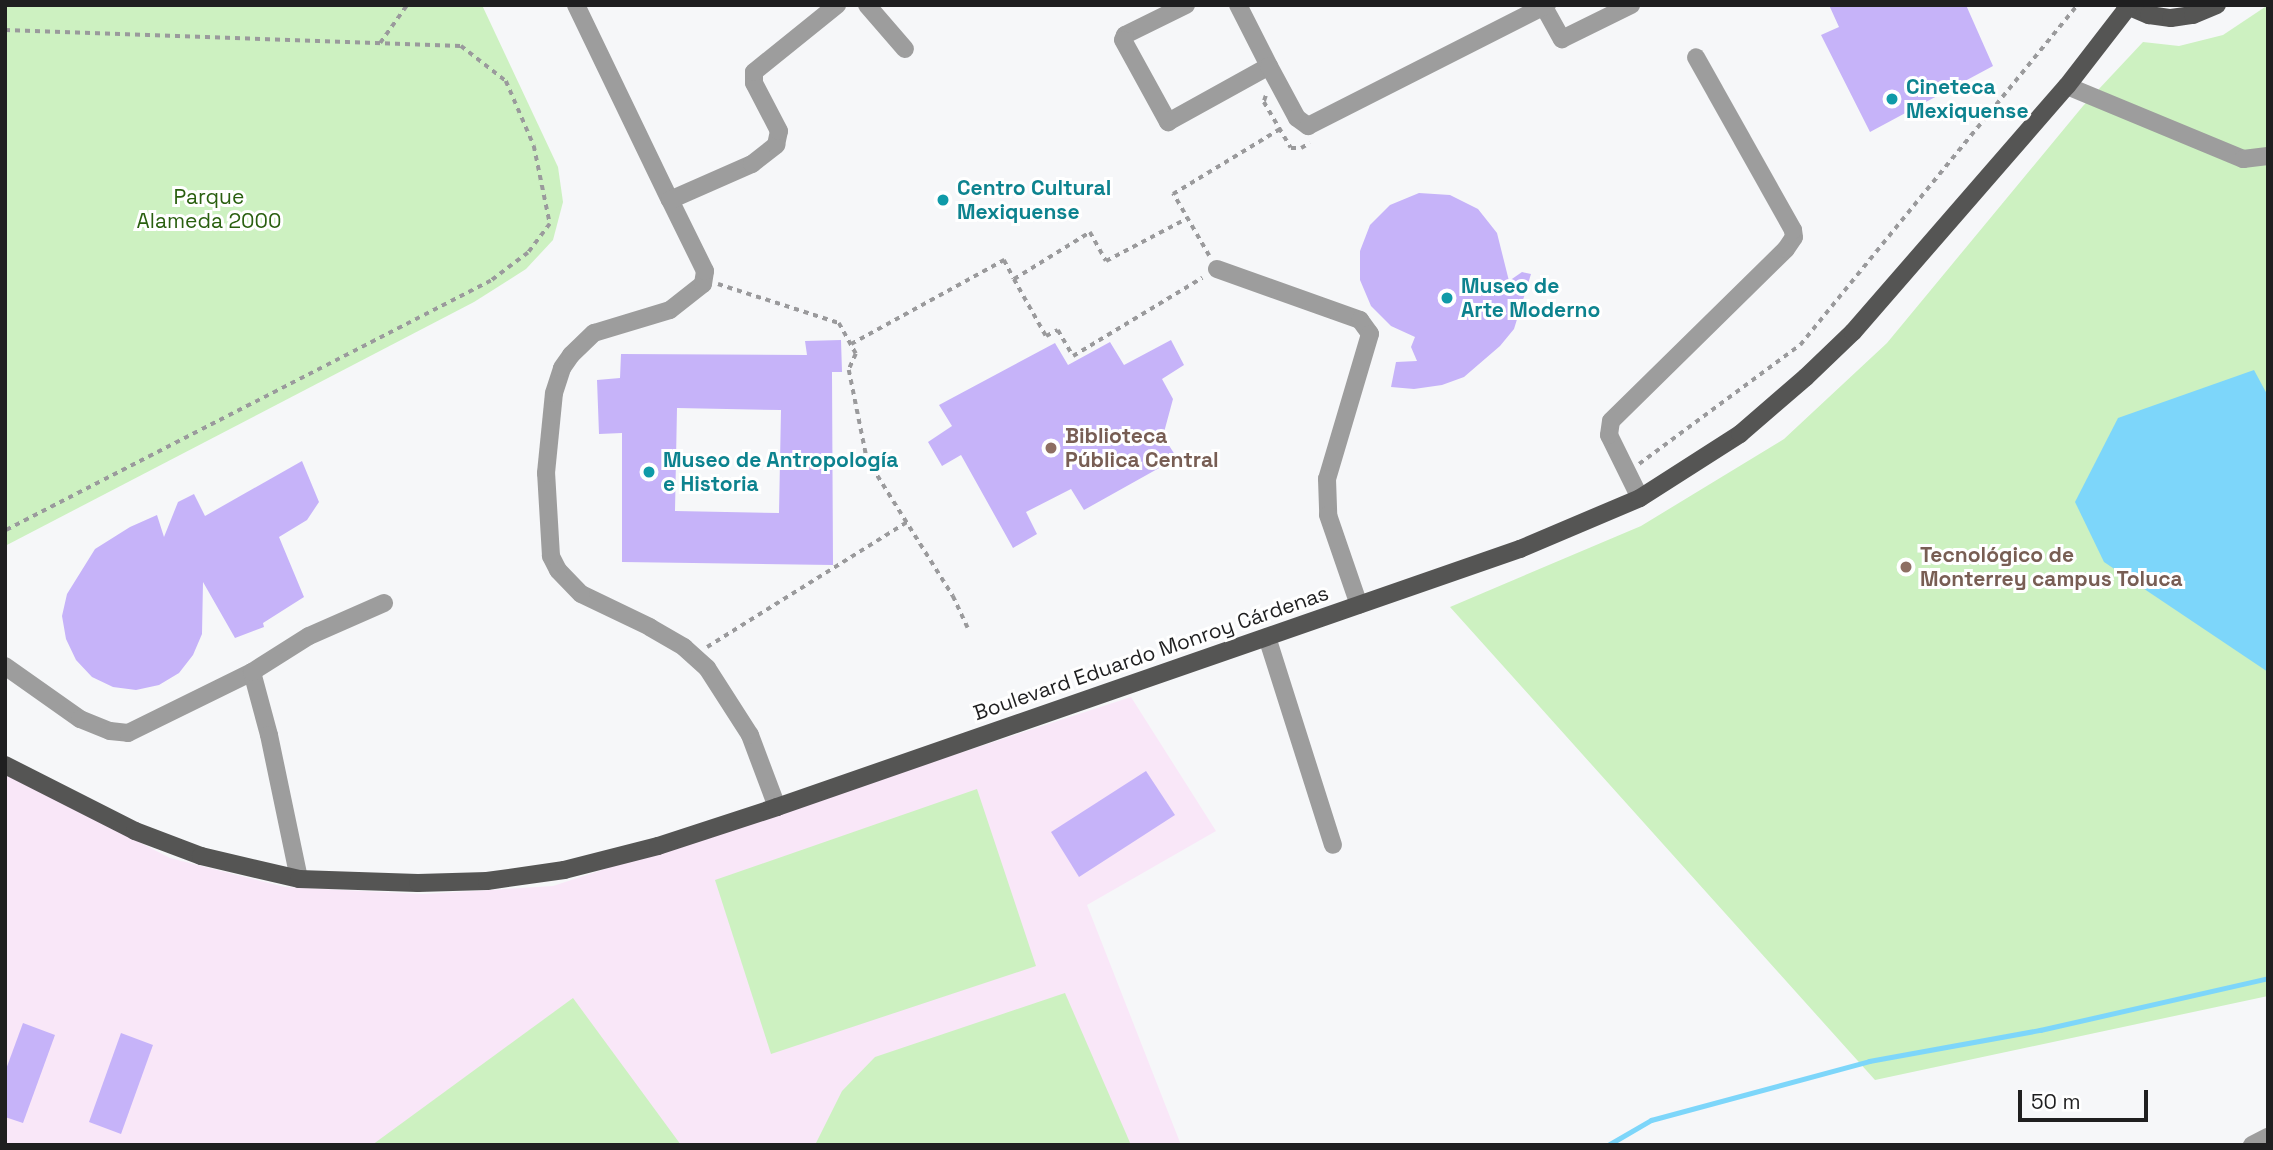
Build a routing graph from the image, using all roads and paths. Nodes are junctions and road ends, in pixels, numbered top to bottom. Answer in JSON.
{"nodes":[{"id":1,"x":407,"y":5,"type":"edge"},
{"id":2,"x":576,"y":5,"type":"edge"},
{"id":3,"x":837,"y":5,"type":"edge"},
{"id":4,"x":867,"y":5,"type":"edge"},
{"id":5,"x":1186,"y":5,"type":"edge"},
{"id":6,"x":1238,"y":5,"type":"edge"},
{"id":7,"x":1631,"y":5,"type":"edge"},
{"id":8,"x":2077,"y":5,"type":"edge"},
{"id":9,"x":2217,"y":5,"type":"edge"},
{"id":10,"x":1546,"y":6,"type":"edge"},
{"id":11,"x":2127,"y":6,"type":"edge"},
{"id":12,"x":5,"y":30,"type":"edge"},
{"id":13,"x":380,"y":43,"type":"junction"},
{"id":14,"x":905,"y":50,"type":"dead end"},
{"id":15,"x":1696,"y":57,"type":"dead end"},
{"id":16,"x":1269,"y":66,"type":"junction"},
{"id":17,"x":2067,"y":86,"type":"junction"},
{"id":18,"x":1267,"y":90,"type":"dead end"},
{"id":19,"x":2268,"y":156,"type":"edge"},
{"id":20,"x":670,"y":200,"type":"junction"},
{"id":21,"x":1188,"y":218,"type":"junction"},
{"id":22,"x":1217,"y":270,"type":"junction"},
{"id":23,"x":1014,"y":279,"type":"junction"},
{"id":24,"x":706,"y":280,"type":"junction"},
{"id":25,"x":851,"y":344,"type":"junction"},
{"id":26,"x":1633,"y":468,"type":"dead end"},
{"id":27,"x":1640,"y":498,"type":"junction"},
{"id":28,"x":907,"y":522,"type":"junction"},
{"id":29,"x":5,"y":531,"type":"edge"},
{"id":30,"x":384,"y":603,"type":"dead end"},
{"id":31,"x":1359,"y":605,"type":"junction"},
{"id":32,"x":968,"y":628,"type":"dead end"},
{"id":33,"x":1267,"y":637,"type":"junction"},
{"id":34,"x":694,"y":656,"type":"junction"},
{"id":35,"x":5,"y":666,"type":"edge"},
{"id":36,"x":252,"y":672,"type":"junction"},
{"id":37,"x":5,"y":765,"type":"edge"},
{"id":38,"x":777,"y":807,"type":"junction"},
{"id":39,"x":1333,"y":845,"type":"dead end"},
{"id":40,"x":299,"y":879,"type":"junction"},
{"id":41,"x":2268,"y":1137,"type":"edge"},
{"id":42,"x":2252,"y":1145,"type":"edge"}],
"edges":[{"from":1,"to":13,"type":"path"},
{"from":2,"to":20,"type":"street"},
{"from":3,"to":20,"type":"street"},
{"from":4,"to":14,"type":"street"},
{"from":5,"to":16,"type":"street"},
{"from":6,"to":16,"type":"street"},
{"from":7,"to":10,"type":"street"},
{"from":8,"to":26,"type":"path"},
{"from":9,"to":11,"type":"main road"},
{"from":10,"to":16,"type":"street"},
{"from":11,"to":17,"type":"main road","name":"Boulevard Eduardo Monroy Cárdenas"},
{"from":12,"to":13,"type":"path"},
{"from":13,"to":29,"type":"path"},
{"from":15,"to":27,"type":"street"},
{"from":17,"to":19,"type":"street"},
{"from":17,"to":27,"type":"main road","name":"Boulevard Eduardo Monroy Cárdenas"},
{"from":18,"to":21,"type":"path"},
{"from":20,"to":24,"type":"street"},
{"from":21,"to":22,"type":"path"},
{"from":21,"to":23,"type":"path"},
{"from":22,"to":23,"type":"path"},
{"from":22,"to":31,"type":"street"},
{"from":23,"to":25,"type":"path"},
{"from":24,"to":25,"type":"path"},
{"from":24,"to":34,"type":"street"},
{"from":25,"to":28,"type":"path"},
{"from":27,"to":31,"type":"main road","name":"Boulevard Eduardo Monroy Cárdenas"},
{"from":28,"to":32,"type":"path"},
{"from":28,"to":34,"type":"path"},
{"from":30,"to":36,"type":"street"},
{"from":31,"to":33,"type":"main road","name":"Boulevard Eduardo Monroy Cárdenas"},
{"from":33,"to":38,"type":"main road","name":"Boulevard Eduardo Monroy Cárdenas"},
{"from":33,"to":39,"type":"street"},
{"from":34,"to":38,"type":"street"},
{"from":35,"to":36,"type":"street"},
{"from":36,"to":40,"type":"street"},
{"from":37,"to":40,"type":"main road","name":"Boulevard Eduardo Monroy Cárdenas"},
{"from":38,"to":40,"type":"main road","name":"Boulevard Eduardo Monroy Cárdenas"},
{"from":41,"to":42,"type":"street"}]}
